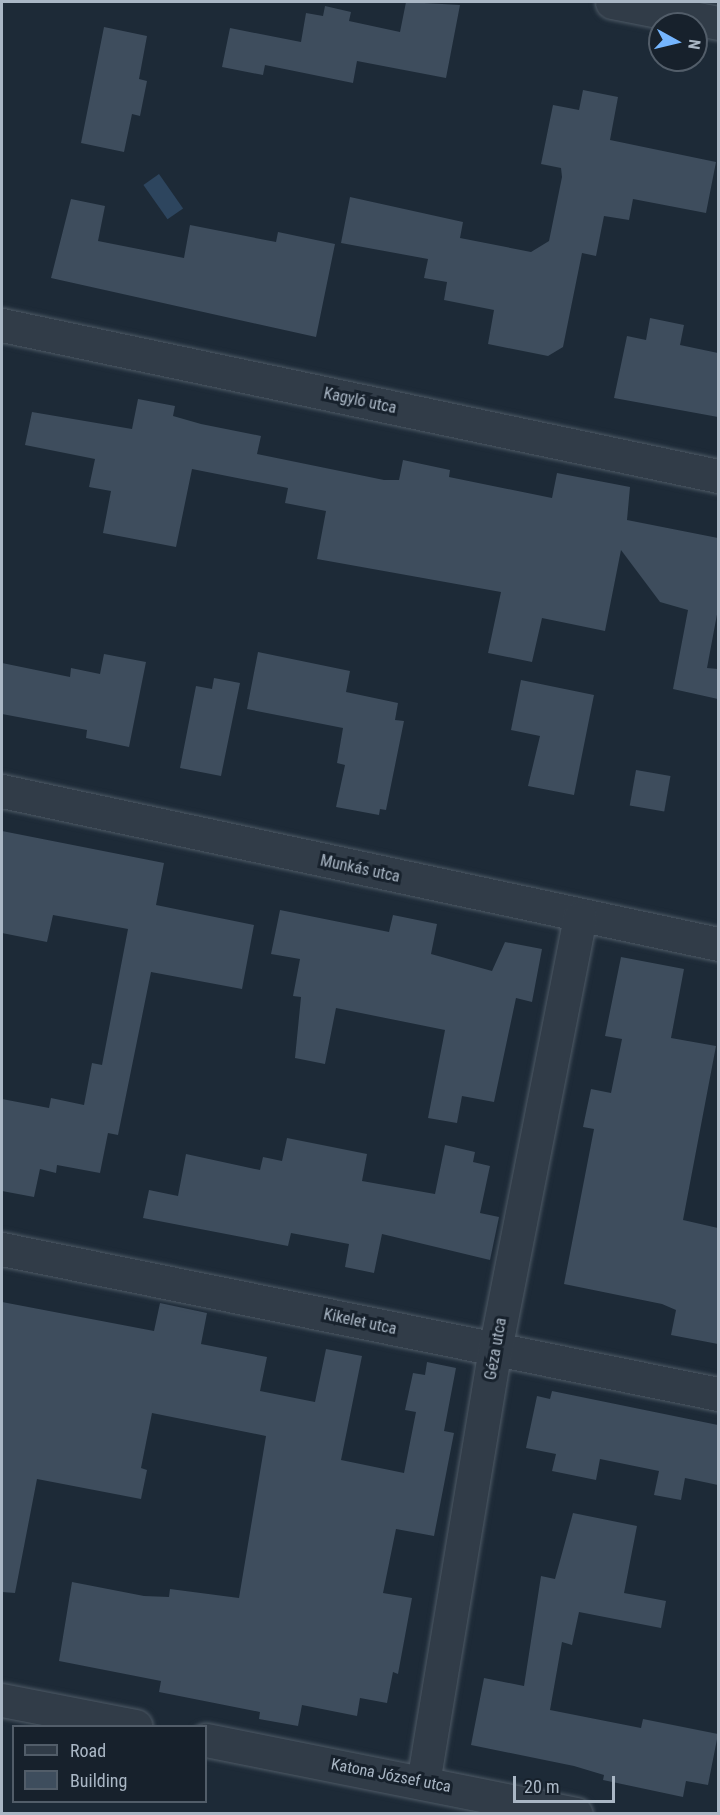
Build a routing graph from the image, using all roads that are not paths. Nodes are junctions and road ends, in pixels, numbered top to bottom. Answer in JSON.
{"nodes":[{"id":1,"x":612,"y":2,"type":"edge"},
{"id":2,"x":718,"y":23,"type":"edge"},
{"id":3,"x":2,"y":325,"type":"edge"},
{"id":4,"x":718,"y":476,"type":"edge"},
{"id":5,"x":2,"y":791,"type":"edge"},
{"id":6,"x":580,"y":917,"type":"junction"},
{"id":7,"x":718,"y":944,"type":"edge"},
{"id":8,"x":2,"y":1249,"type":"edge"},
{"id":9,"x":495,"y":1350,"type":"junction"},
{"id":10,"x":718,"y":1394,"type":"edge"},
{"id":11,"x":2,"y":1700,"type":"edge"},
{"id":12,"x":131,"y":1725,"type":"edge"},
{"id":13,"x":207,"y":1740,"type":"edge"},
{"id":14,"x":423,"y":1783,"type":"junction"},
{"id":15,"x":576,"y":1814,"type":"edge"}],
"edges":[{"from":1,"to":2,"type":"street"},
{"from":3,"to":4,"type":"street","name":"Kagyló utca"},
{"from":5,"to":6,"type":"street","name":"Munkás utca"},
{"from":6,"to":7,"type":"street","name":"Munkás utca"},
{"from":6,"to":9,"type":"street","name":"Géza utca"},
{"from":8,"to":9,"type":"street","name":"Kikelet utca"},
{"from":9,"to":10,"type":"street","name":"Kikelet utca"},
{"from":9,"to":14,"type":"street","name":"Géza utca"},
{"from":11,"to":12,"type":"street"},
{"from":13,"to":14,"type":"street","name":"Katona József utca"},
{"from":14,"to":15,"type":"street","name":"Katona József utca"}]}
